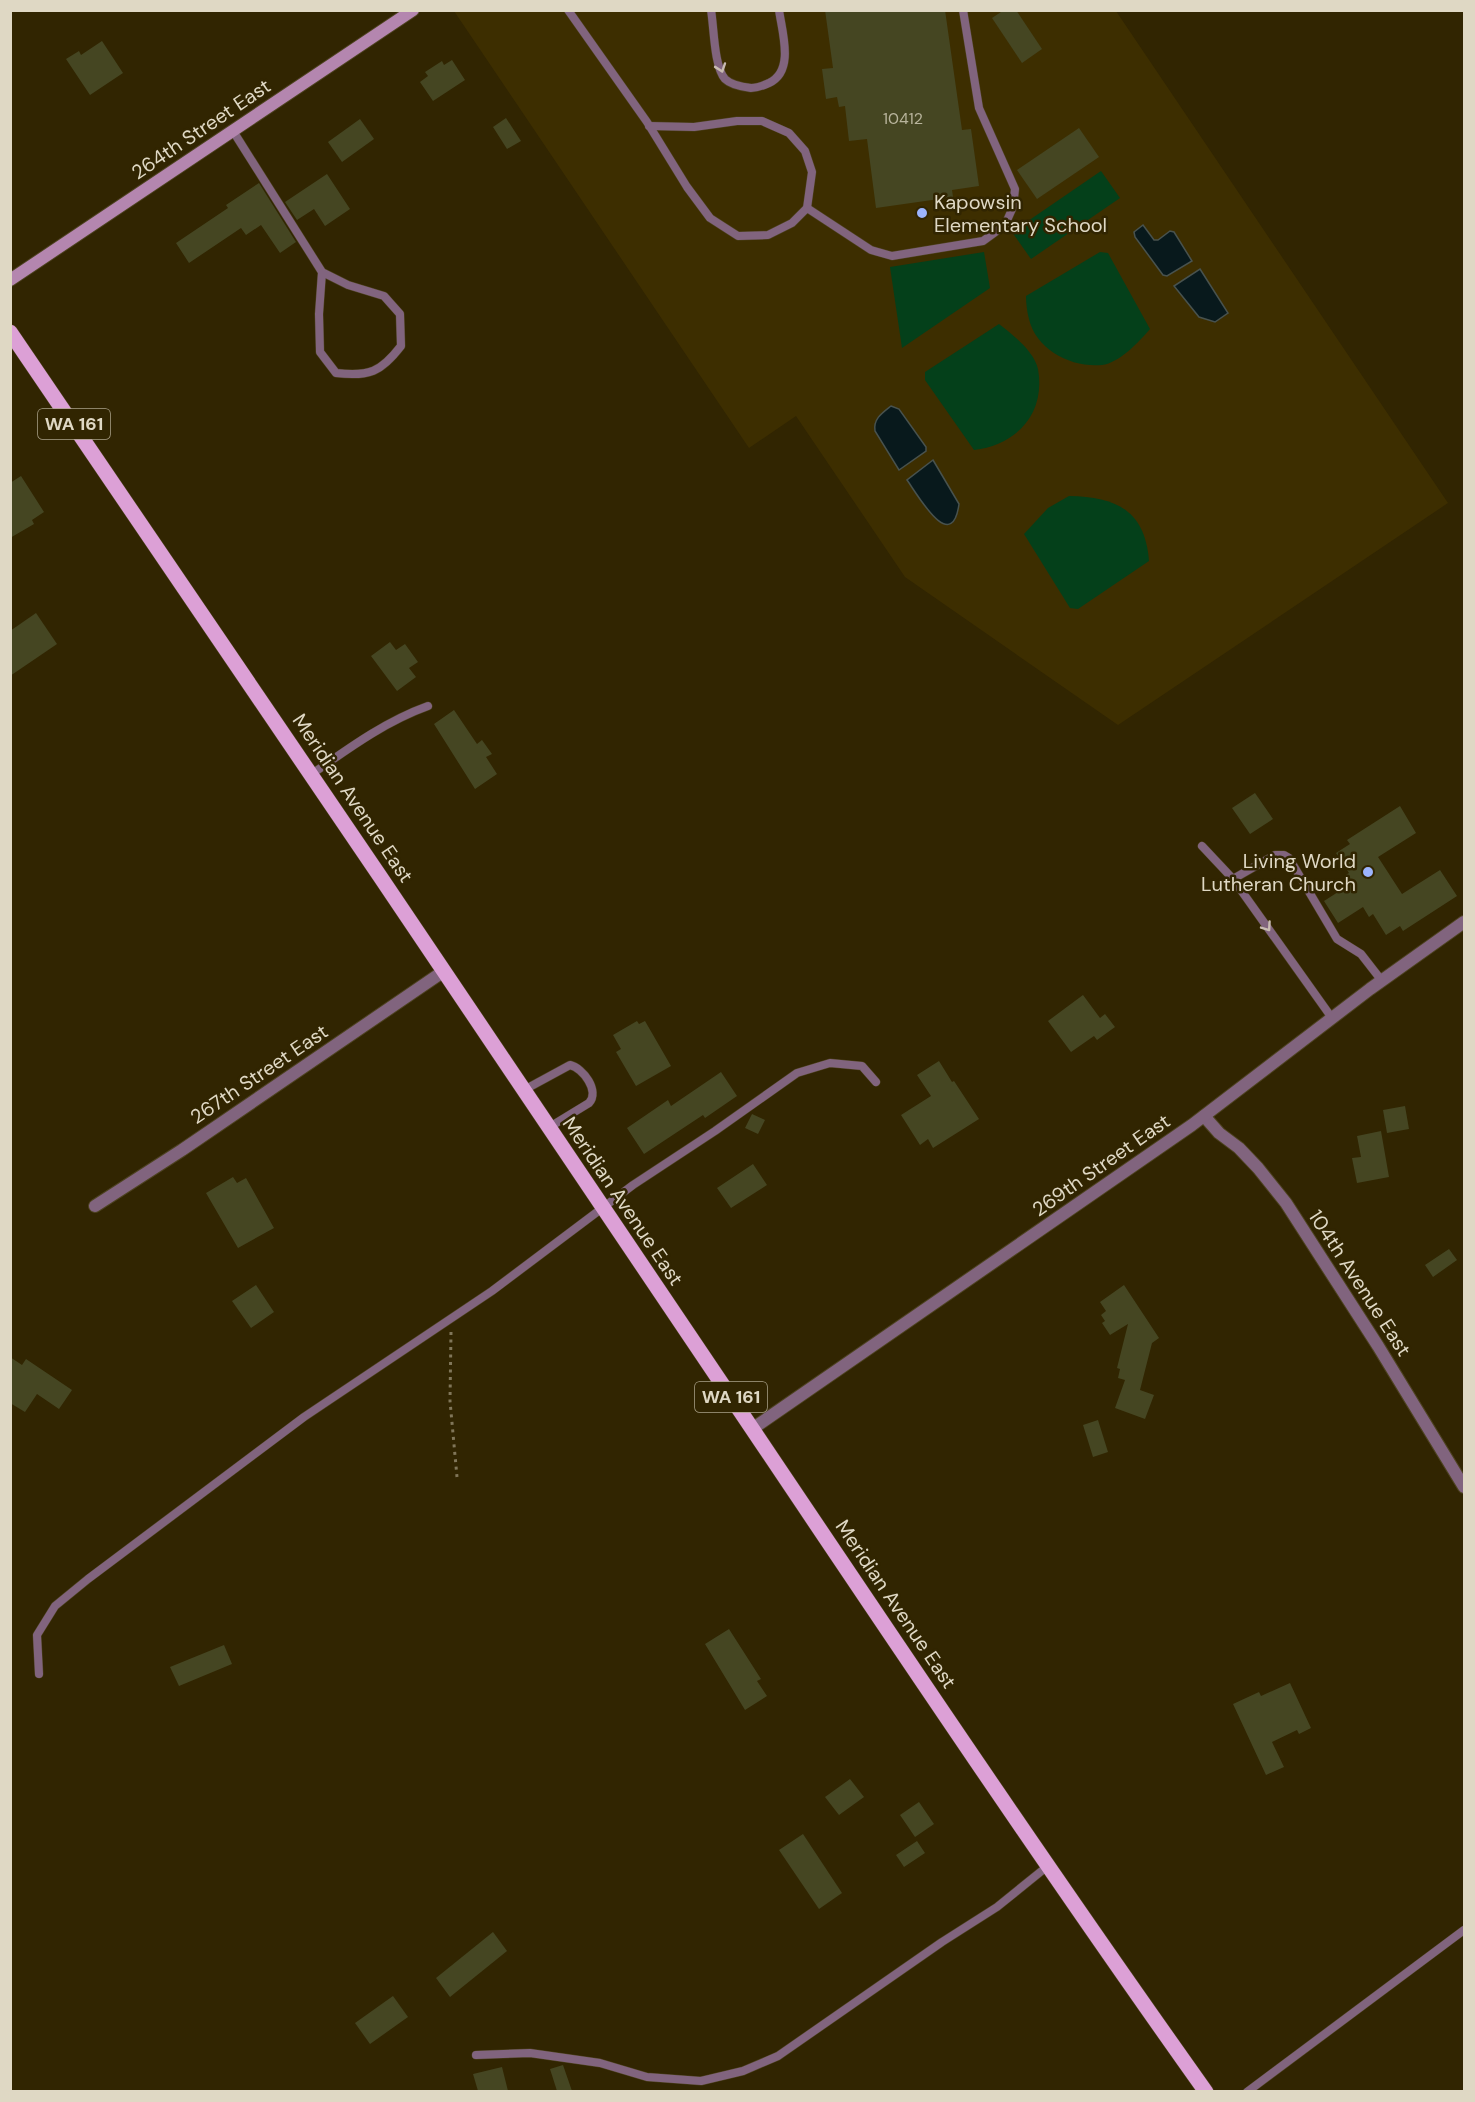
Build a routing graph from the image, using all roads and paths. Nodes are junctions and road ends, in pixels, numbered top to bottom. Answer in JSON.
{"nodes":[{"id":1,"x":413,"y":10,"type":"edge"},
{"id":2,"x":568,"y":10,"type":"edge"},
{"id":3,"x":711,"y":10,"type":"edge"},
{"id":4,"x":779,"y":10,"type":"edge"},
{"id":5,"x":963,"y":10,"type":"edge"},
{"id":6,"x":649,"y":126,"type":"junction"},
{"id":7,"x":232,"y":131,"type":"junction"},
{"id":8,"x":807,"y":208,"type":"junction"},
{"id":9,"x":322,"y":272,"type":"junction"},
{"id":10,"x":10,"y":280,"type":"edge"},
{"id":11,"x":10,"y":332,"type":"edge"},
{"id":12,"x":428,"y":706,"type":"dead end"},
{"id":13,"x":312,"y":774,"type":"junction"},
{"id":14,"x":1202,"y":846,"type":"dead end"},
{"id":15,"x":1233,"y":879,"type":"junction"},
{"id":16,"x":1464,"y":922,"type":"edge"},
{"id":17,"x":444,"y":972,"type":"junction"},
{"id":18,"x":1382,"y":981,"type":"junction"},
{"id":19,"x":1332,"y":1018,"type":"junction"},
{"id":20,"x":876,"y":1082,"type":"dead end"},
{"id":21,"x":523,"y":1091,"type":"junction"},
{"id":22,"x":1204,"y":1116,"type":"junction"},
{"id":23,"x":548,"y":1128,"type":"junction"},
{"id":24,"x":95,"y":1206,"type":"dead end"},
{"id":25,"x":602,"y":1208,"type":"junction"},
{"id":26,"x":451,"y":1318,"type":"junction"},
{"id":27,"x":752,"y":1429,"type":"junction"},
{"id":28,"x":457,"y":1477,"type":"dead end"},
{"id":29,"x":1464,"y":1487,"type":"edge"},
{"id":30,"x":39,"y":1674,"type":"dead end"},
{"id":31,"x":1049,"y":1865,"type":"junction"},
{"id":32,"x":1464,"y":1930,"type":"edge"},
{"id":33,"x":476,"y":2055,"type":"dead end"},
{"id":34,"x":1206,"y":2091,"type":"edge"},
{"id":35,"x":1247,"y":2091,"type":"edge"}],
"edges":[{"from":1,"to":7,"type":"street","name":"264th Street East"},
{"from":2,"to":6,"type":"lane"},
{"from":3,"to":4,"type":"lane","one_way":true},
{"from":5,"to":8,"type":"lane"},
{"from":6,"to":8,"type":"lane"},
{"from":6,"to":8,"type":"lane"},
{"from":7,"to":9,"type":"lane"},
{"from":7,"to":10,"type":"street","name":"264th Street East"},
{"from":9,"to":9,"type":"lane"},
{"from":11,"to":13,"type":"main road","name":"Meridian Avenue East","number":"WA 161"},
{"from":12,"to":13,"type":"lane"},
{"from":13,"to":17,"type":"main road","name":"Meridian Avenue East","number":"WA 161"},
{"from":14,"to":15,"type":"lane"},
{"from":15,"to":18,"type":"lane"},
{"from":15,"to":19,"type":"lane","one_way":true},
{"from":16,"to":18,"type":"street","name":"269th Street East"},
{"from":17,"to":21,"type":"main road","name":"Meridian Avenue East","number":"WA 161"},
{"from":17,"to":24,"type":"street","name":"267th Street East"},
{"from":18,"to":19,"type":"street","name":"269th Street East"},
{"from":19,"to":22,"type":"street","name":"269th Street East"},
{"from":20,"to":25,"type":"lane"},
{"from":21,"to":23,"type":"main road","name":"Meridian Avenue East","number":"WA 161"},
{"from":21,"to":23,"type":"lane"},
{"from":22,"to":27,"type":"street","name":"269th Street East"},
{"from":22,"to":29,"type":"street","name":"104th Avenue East"},
{"from":23,"to":25,"type":"main road","name":"Meridian Avenue East","number":"WA 161"},
{"from":25,"to":26,"type":"lane"},
{"from":25,"to":27,"type":"main road","name":"Meridian Avenue East","number":"WA 161"},
{"from":26,"to":28,"type":"path"},
{"from":26,"to":30,"type":"lane"},
{"from":27,"to":31,"type":"main road","name":"Meridian Avenue East","number":"WA 161"},
{"from":31,"to":33,"type":"lane"},
{"from":31,"to":34,"type":"main road","name":"Meridian Avenue East","number":"WA 161"},
{"from":32,"to":35,"type":"lane"}]}
